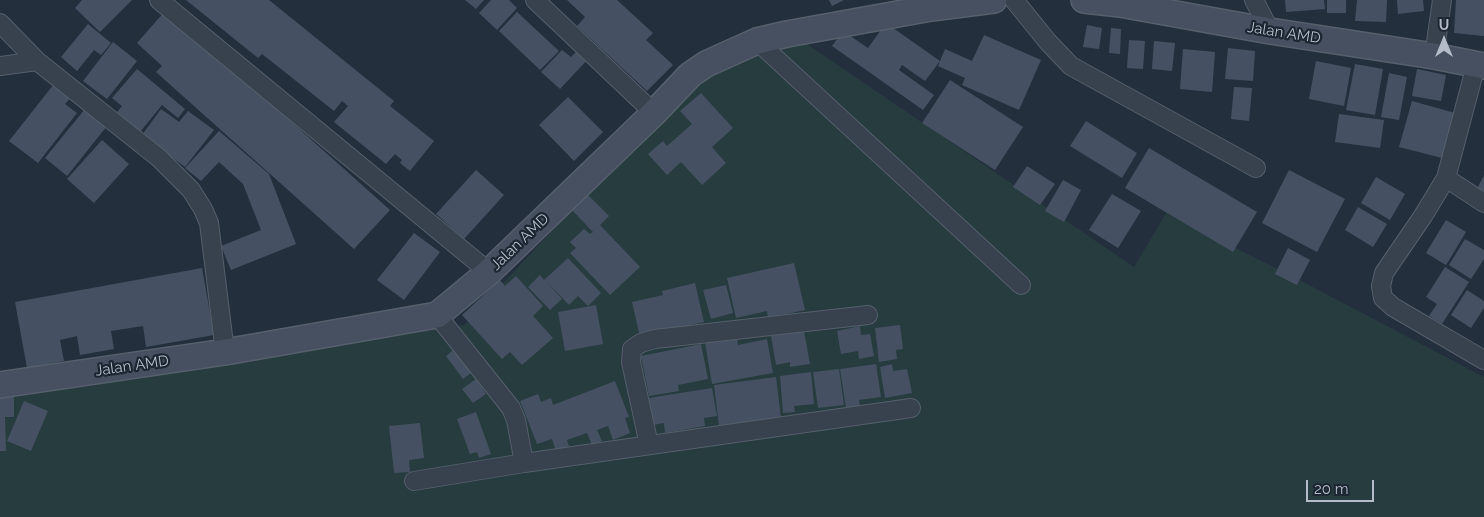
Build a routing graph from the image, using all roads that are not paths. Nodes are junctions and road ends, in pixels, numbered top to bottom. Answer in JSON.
{"nodes":[{"id":1,"x":159,"y":0,"type":"edge"},
{"id":2,"x":535,"y":0,"type":"edge"},
{"id":3,"x":994,"y":0,"type":"edge"},
{"id":4,"x":1014,"y":0,"type":"edge"},
{"id":5,"x":1084,"y":0,"type":"edge"},
{"id":6,"x":1254,"y":0,"type":"edge"},
{"id":7,"x":1442,"y":0,"type":"edge"},
{"id":8,"x":1118,"y":2,"type":"edge"},
{"id":9,"x":0,"y":23,"type":"edge"},
{"id":10,"x":1270,"y":31,"type":"junction"},
{"id":11,"x":757,"y":41,"type":"junction"},
{"id":12,"x":1434,"y":56,"type":"junction"},
{"id":13,"x":37,"y":61,"type":"junction"},
{"id":14,"x":0,"y":66,"type":"edge"},
{"id":15,"x":1480,"y":66,"type":"edge"},
{"id":16,"x":654,"y":113,"type":"junction"},
{"id":17,"x":1256,"y":168,"type":"dead end"},
{"id":18,"x":1446,"y":178,"type":"junction"},
{"id":19,"x":1484,"y":203,"type":"edge"},
{"id":20,"x":489,"y":272,"type":"junction"},
{"id":21,"x":1021,"y":285,"type":"dead end"},
{"id":22,"x":437,"y":315,"type":"junction"},
{"id":23,"x":868,"y":315,"type":"dead end"},
{"id":24,"x":225,"y":352,"type":"junction"},
{"id":25,"x":1484,"y":360,"type":"edge"},
{"id":26,"x":0,"y":385,"type":"edge"},
{"id":27,"x":911,"y":408,"type":"dead end"},
{"id":28,"x":649,"y":445,"type":"junction"},
{"id":29,"x":524,"y":463,"type":"junction"},
{"id":30,"x":414,"y":481,"type":"dead end"}],
"edges":[{"from":1,"to":20,"type":"street"},
{"from":2,"to":16,"type":"street"},
{"from":3,"to":11,"type":"street","name":"Jalan AMD"},
{"from":4,"to":17,"type":"street"},
{"from":5,"to":8,"type":"street","name":"Jalan AMD"},
{"from":6,"to":10,"type":"street"},
{"from":7,"to":12,"type":"street"},
{"from":8,"to":10,"type":"street","name":"Jalan AMD"},
{"from":9,"to":13,"type":"street"},
{"from":10,"to":12,"type":"street","name":"Jalan AMD"},
{"from":11,"to":16,"type":"street","name":"Jalan AMD"},
{"from":11,"to":21,"type":"street"},
{"from":12,"to":15,"type":"street","name":"Jalan AMD"},
{"from":13,"to":14,"type":"street"},
{"from":13,"to":24,"type":"street"},
{"from":15,"to":18,"type":"street"},
{"from":16,"to":20,"type":"street","name":"Jalan AMD"},
{"from":18,"to":19,"type":"street"},
{"from":18,"to":25,"type":"street"},
{"from":20,"to":22,"type":"street","name":"Jalan AMD"},
{"from":22,"to":24,"type":"street","name":"Jalan AMD"},
{"from":22,"to":29,"type":"street"},
{"from":23,"to":28,"type":"street"},
{"from":24,"to":26,"type":"street","name":"Jalan AMD"},
{"from":27,"to":28,"type":"street"},
{"from":28,"to":29,"type":"street"},
{"from":29,"to":30,"type":"street"}]}
